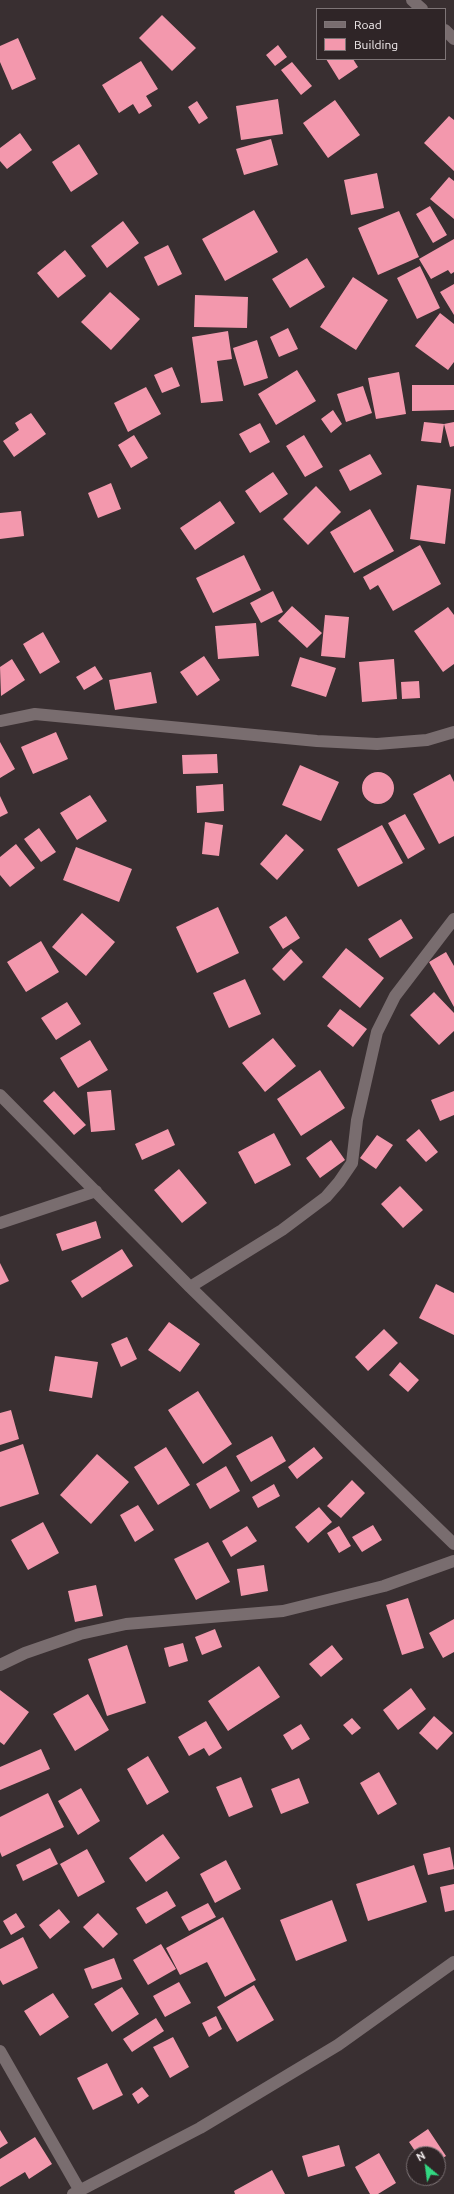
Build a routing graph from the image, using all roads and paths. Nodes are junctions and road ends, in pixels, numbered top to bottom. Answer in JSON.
{"nodes":[{"id":1,"x":412,"y":0,"type":"edge"},
{"id":2,"x":421,"y":8,"type":"edge"},
{"id":3,"x":446,"y":31,"type":"edge"},
{"id":4,"x":454,"y":39,"type":"edge"},
{"id":5,"x":0,"y":721,"type":"edge"},
{"id":6,"x":454,"y":732,"type":"edge"},
{"id":7,"x":454,"y":919,"type":"edge"},
{"id":8,"x":0,"y":1095,"type":"edge"},
{"id":9,"x":96,"y":1191,"type":"junction"},
{"id":10,"x":0,"y":1224,"type":"edge"},
{"id":11,"x":190,"y":1287,"type":"junction"},
{"id":12,"x":454,"y":1544,"type":"edge"},
{"id":13,"x":454,"y":1561,"type":"edge"},
{"id":14,"x":0,"y":1665,"type":"edge"},
{"id":15,"x":454,"y":1962,"type":"edge"},
{"id":16,"x":0,"y":2051,"type":"edge"},
{"id":17,"x":76,"y":2192,"type":"edge"}],
"edges":[{"from":1,"to":2,"type":"street"},
{"from":3,"to":4,"type":"street"},
{"from":5,"to":6,"type":"street"},
{"from":7,"to":11,"type":"street"},
{"from":8,"to":9,"type":"street"},
{"from":9,"to":10,"type":"street"},
{"from":9,"to":11,"type":"street"},
{"from":11,"to":12,"type":"street"},
{"from":13,"to":14,"type":"street"},
{"from":15,"to":17,"type":"street"},
{"from":16,"to":17,"type":"street"}]}
